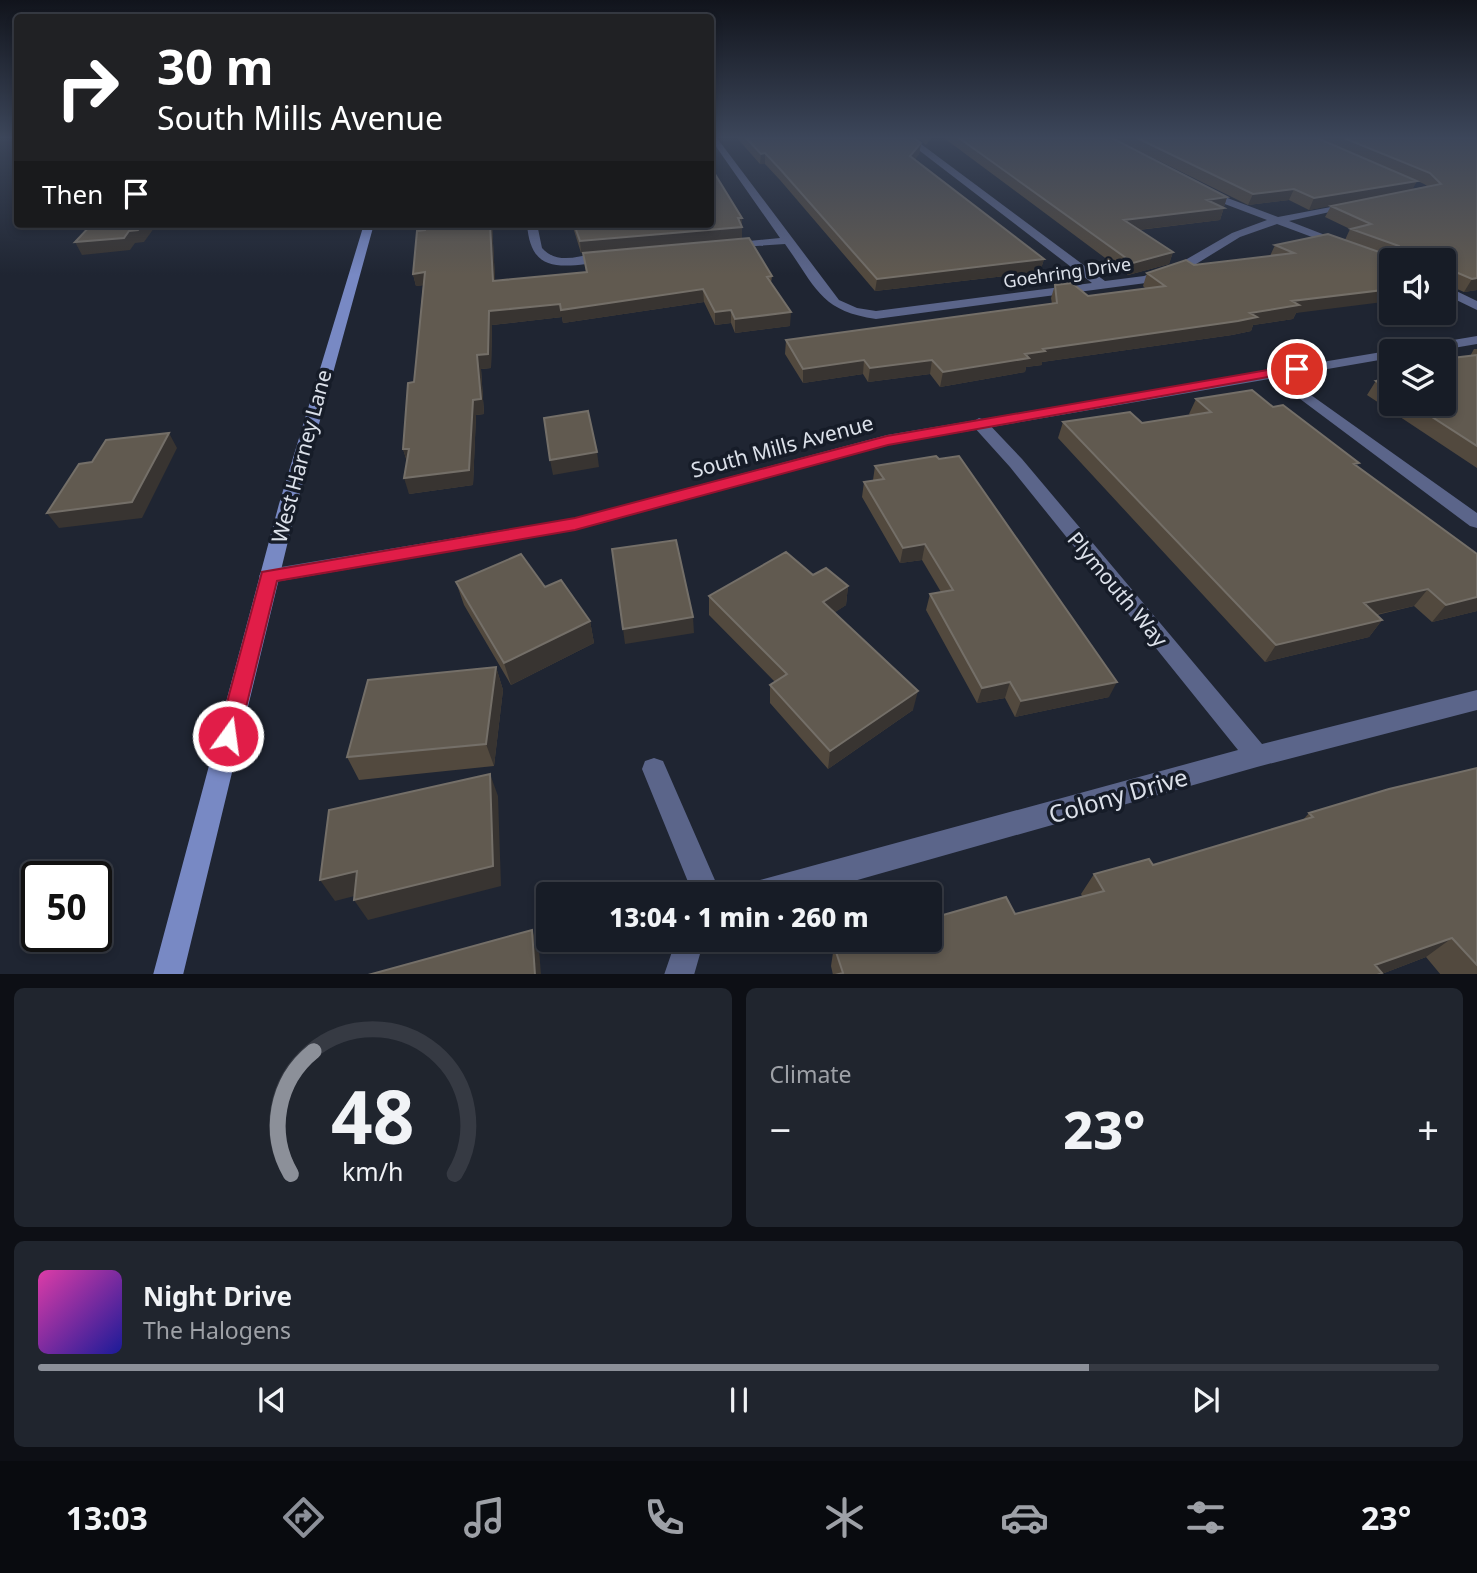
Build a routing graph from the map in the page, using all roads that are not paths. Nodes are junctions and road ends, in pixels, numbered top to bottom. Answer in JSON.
{"nodes":[{"id":1,"x":745,"y":183,"type":"edge"},
{"id":2,"x":968,"y":183,"type":"edge"},
{"id":3,"x":1191,"y":187,"type":"edge"},
{"id":4,"x":1366,"y":204,"type":"edge"},
{"id":5,"x":1275,"y":222,"type":"junction"},
{"id":6,"x":368,"y":228,"type":"edge"},
{"id":7,"x":533,"y":228,"type":"edge"},
{"id":8,"x":786,"y":241,"type":"junction"},
{"id":9,"x":717,"y":247,"type":"edge"},
{"id":10,"x":1355,"y":250,"type":"edge"},
{"id":11,"x":620,"y":256,"type":"edge"},
{"id":12,"x":1103,"y":285,"type":"junction"},
{"id":13,"x":1456,"y":295,"type":"edge"},
{"id":14,"x":1477,"y":306,"type":"edge"},
{"id":15,"x":1477,"y":340,"type":"edge"},
{"id":16,"x":1456,"y":343,"type":"edge"},
{"id":17,"x":1379,"y":356,"type":"edge"},
{"id":18,"x":1273,"y":372,"type":"junction"},
{"id":19,"x":979,"y":423,"type":"junction"},
{"id":20,"x":1477,"y":522,"type":"edge"},
{"id":21,"x":269,"y":576,"type":"junction"},
{"id":22,"x":1477,"y":700,"type":"edge"},
{"id":23,"x":1257,"y":756,"type":"junction"},
{"id":24,"x":654,"y":769,"type":"dead end"},
{"id":25,"x":702,"y":882,"type":"edge"},
{"id":26,"x":803,"y":882,"type":"edge"},
{"id":27,"x":686,"y":952,"type":"edge"},
{"id":28,"x":168,"y":974,"type":"edge"},
{"id":29,"x":679,"y":974,"type":"edge"}],
"edges":[{"from":1,"to":8,"type":"street"},
{"from":2,"to":12,"type":"street"},
{"from":3,"to":5,"type":"street"},
{"from":4,"to":5,"type":"street","name":"Goehring Drive"},
{"from":5,"to":10,"type":"street"},
{"from":5,"to":12,"type":"street","name":"Goehring Drive"},
{"from":6,"to":21,"type":"main road","name":"West Harney Lane"},
{"from":7,"to":11,"type":"street"},
{"from":8,"to":9,"type":"street"},
{"from":8,"to":12,"type":"street","name":"Goehring Drive"},
{"from":13,"to":14,"type":"street"},
{"from":15,"to":16,"type":"street"},
{"from":17,"to":18,"type":"street","name":"South Mills Avenue"},
{"from":18,"to":19,"type":"street","name":"South Mills Avenue"},
{"from":18,"to":20,"type":"street"},
{"from":19,"to":21,"type":"street","name":"South Mills Avenue"},
{"from":19,"to":23,"type":"street","name":"Plymouth Way"},
{"from":21,"to":28,"type":"main road","name":"West Harney Lane"},
{"from":22,"to":23,"type":"street","name":"Colony Drive"},
{"from":23,"to":26,"type":"street","name":"Colony Drive"},
{"from":24,"to":25,"type":"street"},
{"from":27,"to":29,"type":"street"}]}
